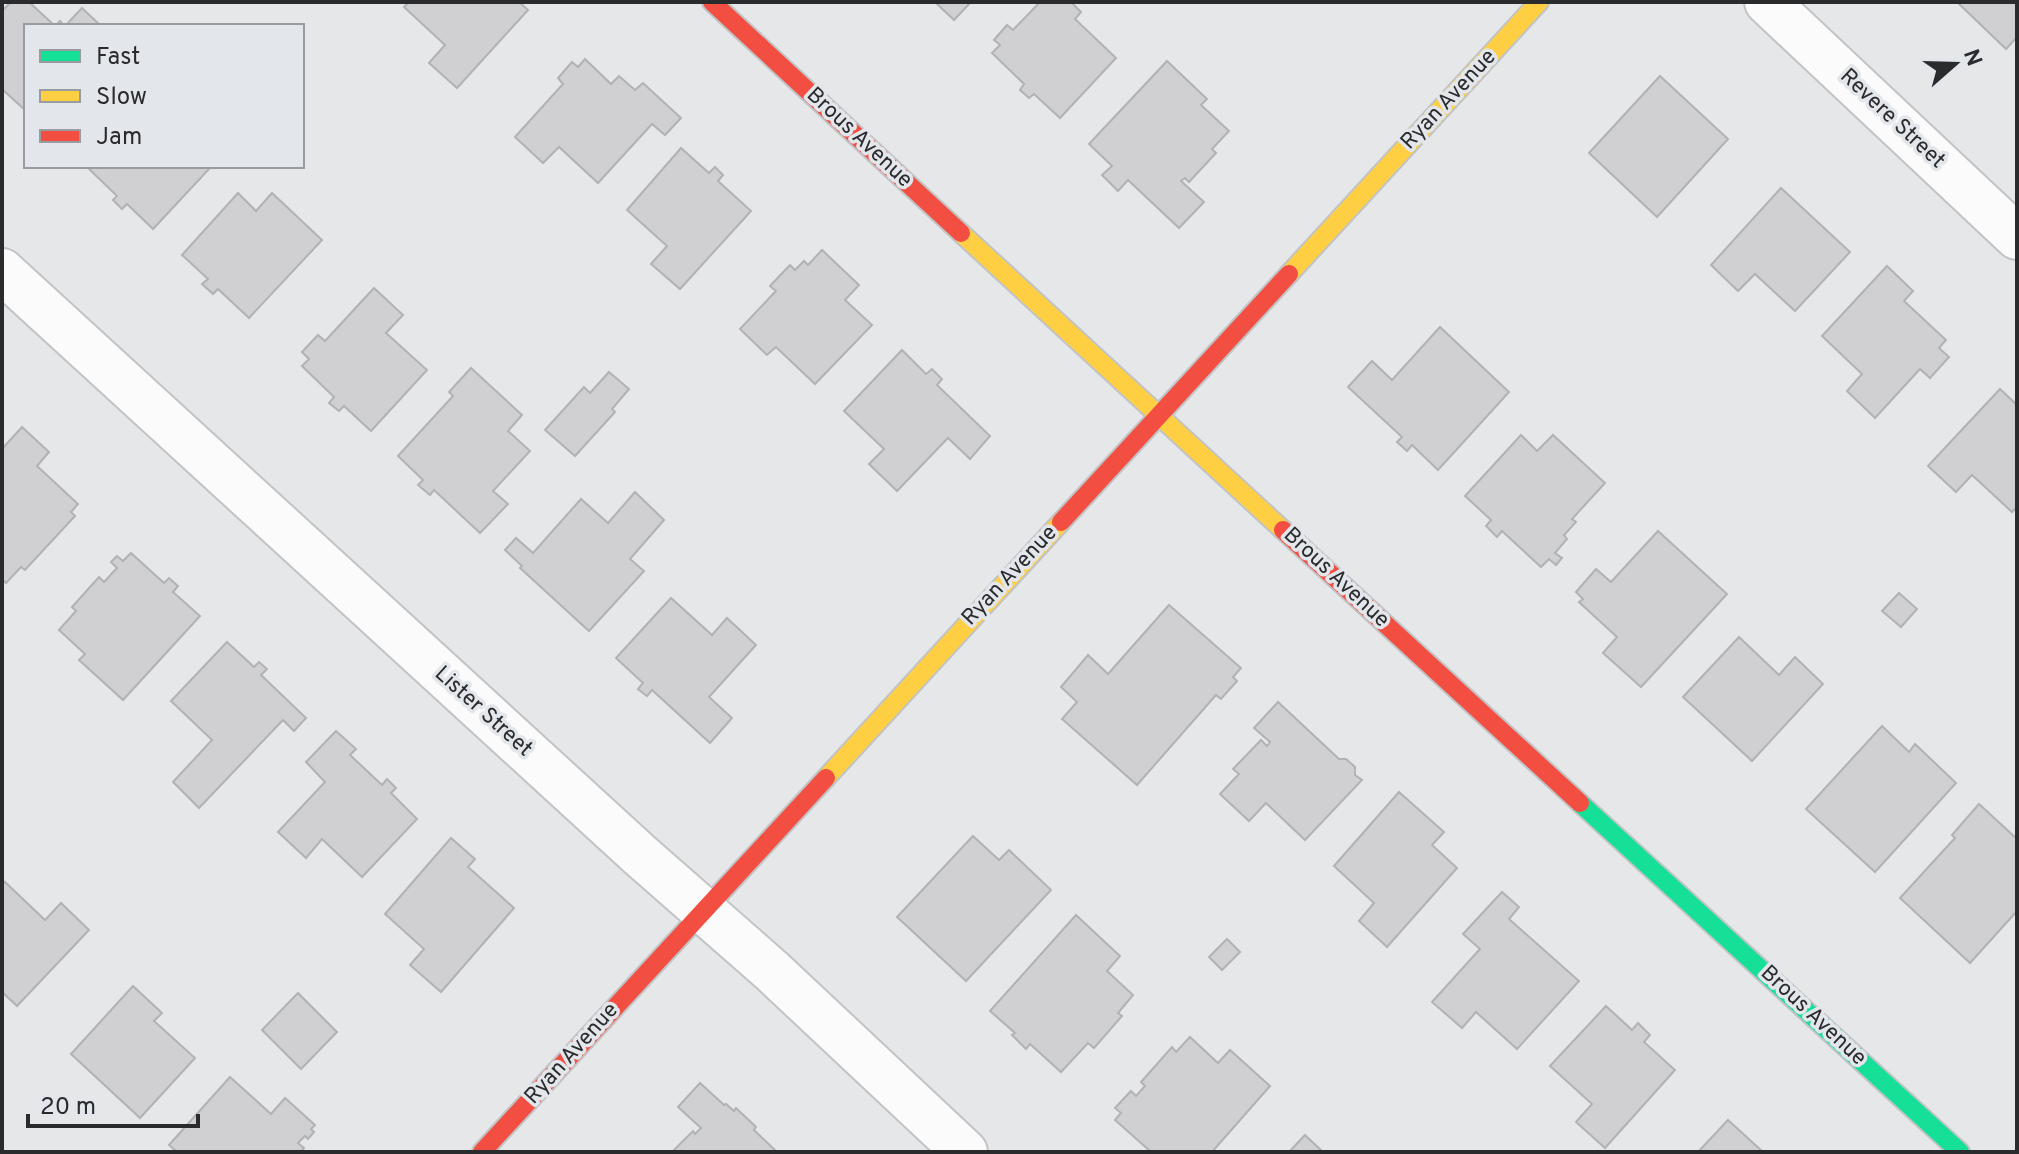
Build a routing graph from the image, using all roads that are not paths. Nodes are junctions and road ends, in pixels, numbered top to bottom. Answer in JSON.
{"nodes":[{"id":1,"x":712,"y":2,"type":"edge"},
{"id":2,"x":1539,"y":2,"type":"edge"},
{"id":3,"x":1767,"y":2,"type":"edge"},
{"id":4,"x":2017,"y":237,"type":"edge"},
{"id":5,"x":2,"y":271,"type":"edge"},
{"id":6,"x":1159,"y":416,"type":"junction"},
{"id":7,"x":702,"y":911,"type":"junction"},
{"id":8,"x":482,"y":1152,"type":"edge"},
{"id":9,"x":965,"y":1152,"type":"edge"},
{"id":10,"x":1960,"y":1152,"type":"edge"}],
"edges":[{"from":1,"to":6,"type":"street","name":"Brous Avenue"},
{"from":2,"to":6,"type":"street","name":"Ryan Avenue"},
{"from":3,"to":4,"type":"street","name":"Revere Street"},
{"from":5,"to":7,"type":"street","name":"Lister Street"},
{"from":6,"to":7,"type":"street","name":"Ryan Avenue"},
{"from":6,"to":10,"type":"street","name":"Brous Avenue"},
{"from":7,"to":8,"type":"street","name":"Ryan Avenue"},
{"from":7,"to":9,"type":"street","name":"Lister Street"}]}
